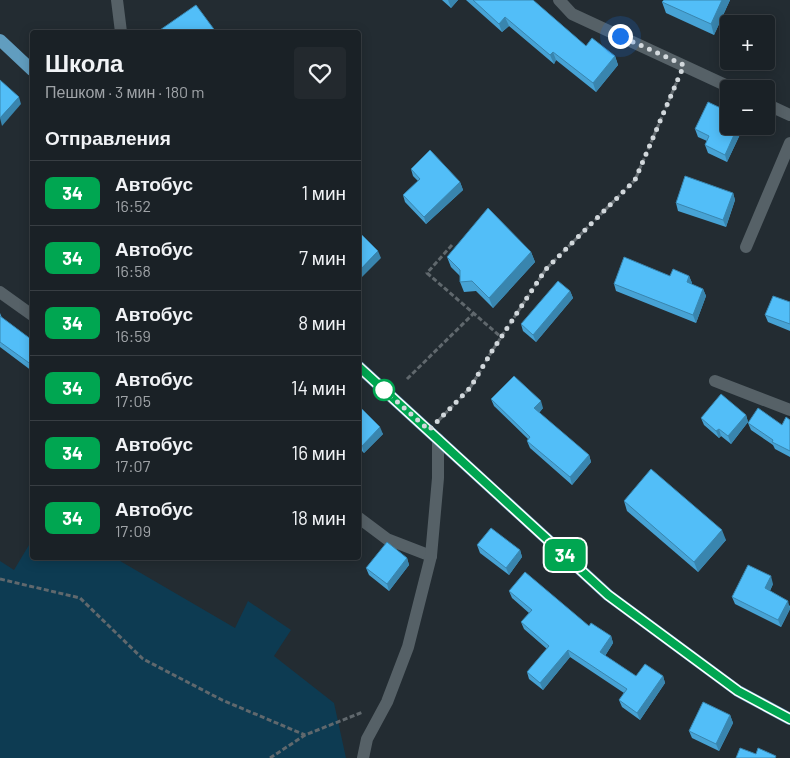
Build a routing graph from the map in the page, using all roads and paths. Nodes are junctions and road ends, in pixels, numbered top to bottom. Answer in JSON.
{"nodes":[{"id":1,"x":117,"y":0,"type":"edge"},
{"id":2,"x":558,"y":0,"type":"edge"},
{"id":3,"x":121,"y":30,"type":"edge"},
{"id":4,"x":0,"y":40,"type":"edge"},
{"id":5,"x":684,"y":65,"type":"junction"},
{"id":6,"x":30,"y":68,"type":"edge"},
{"id":7,"x":720,"y":82,"type":"edge"},
{"id":8,"x":775,"y":108,"type":"edge"},
{"id":9,"x":790,"y":115,"type":"edge"},
{"id":10,"x":790,"y":143,"type":"edge"},
{"id":11,"x":452,"y":245,"type":"dead end"},
{"id":12,"x":746,"y":247,"type":"dead end"},
{"id":13,"x":0,"y":292,"type":"edge"},
{"id":14,"x":474,"y":313,"type":"junction"},
{"id":15,"x":30,"y":314,"type":"edge"},
{"id":16,"x":501,"y":337,"type":"junction"},
{"id":17,"x":361,"y":369,"type":"edge"},
{"id":18,"x":407,"y":379,"type":"dead end"},
{"id":19,"x":715,"y":381,"type":"dead end"},
{"id":20,"x":790,"y":410,"type":"edge"},
{"id":21,"x":433,"y":435,"type":"junction"},
{"id":22,"x":361,"y":520,"type":"edge"},
{"id":23,"x":431,"y":556,"type":"junction"},
{"id":24,"x":0,"y":579,"type":"edge"},
{"id":25,"x":387,"y":702,"type":"junction"},
{"id":26,"x":790,"y":719,"type":"edge"},
{"id":27,"x":304,"y":735,"type":"junction"},
{"id":28,"x":270,"y":758,"type":"edge"},
{"id":29,"x":363,"y":758,"type":"edge"}],
"edges":[{"from":1,"to":3,"type":"street"},
{"from":2,"to":5,"type":"street"},
{"from":4,"to":6,"type":"main road"},
{"from":5,"to":7,"type":"street"},
{"from":5,"to":16,"type":"path"},
{"from":8,"to":9,"type":"street"},
{"from":10,"to":12,"type":"street"},
{"from":11,"to":14,"type":"path"},
{"from":13,"to":15,"type":"street"},
{"from":14,"to":16,"type":"path"},
{"from":14,"to":18,"type":"path"},
{"from":16,"to":21,"type":"path"},
{"from":17,"to":21,"type":"main road"},
{"from":19,"to":20,"type":"street"},
{"from":21,"to":23,"type":"street"},
{"from":21,"to":26,"type":"main road"},
{"from":22,"to":23,"type":"street"},
{"from":23,"to":25,"type":"street"},
{"from":24,"to":27,"type":"path"},
{"from":25,"to":27,"type":"path"},
{"from":25,"to":29,"type":"street"},
{"from":27,"to":28,"type":"path"}]}
